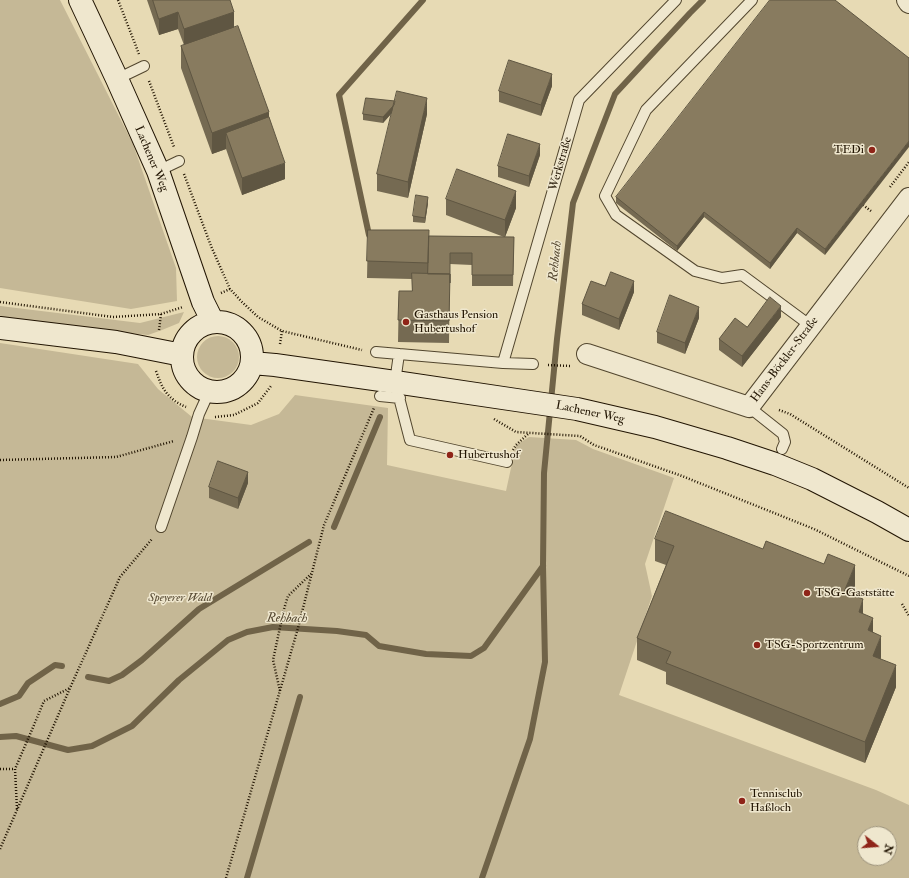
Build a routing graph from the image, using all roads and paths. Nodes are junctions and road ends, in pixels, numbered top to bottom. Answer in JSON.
{"nodes":[{"id":1,"x":80,"y":0,"type":"edge"},
{"id":2,"x":118,"y":0,"type":"edge"},
{"id":3,"x":676,"y":0,"type":"edge"},
{"id":4,"x":752,"y":0,"type":"edge"},
{"id":5,"x":907,"y":0,"type":"edge"},
{"id":6,"x":909,"y":3,"type":"edge"},
{"id":7,"x":144,"y":66,"type":"junction"},
{"id":8,"x":117,"y":79,"type":"junction"},
{"id":9,"x":179,"y":162,"type":"junction"},
{"id":10,"x":158,"y":171,"type":"junction"},
{"id":11,"x":909,"y":198,"type":"edge"},
{"id":12,"x":864,"y":205,"type":"edge"},
{"id":13,"x":871,"y":211,"type":"dead end"},
{"id":14,"x":0,"y":302,"type":"edge"},
{"id":15,"x":160,"y":314,"type":"dead end"},
{"id":16,"x":213,"y":322,"type":"junction"},
{"id":17,"x":811,"y":326,"type":"junction"},
{"id":18,"x":0,"y":328,"type":"edge"},
{"id":19,"x":376,"y":352,"type":"joint"},
{"id":20,"x":399,"y":354,"type":"junction"},
{"id":21,"x":182,"y":355,"type":"junction"},
{"id":22,"x":582,"y":360,"type":"joint"},
{"id":23,"x":252,"y":363,"type":"junction"},
{"id":24,"x":503,"y":363,"type":"junction"},
{"id":25,"x":534,"y":364,"type":"joint"},
{"id":26,"x":271,"y":385,"type":"dead end"},
{"id":27,"x":208,"y":392,"type":"junction"},
{"id":28,"x":391,"y":392,"type":"junction"},
{"id":29,"x":749,"y":407,"type":"junction"},
{"id":30,"x":199,"y":414,"type":"junction"},
{"id":31,"x":192,"y":437,"type":"junction"},
{"id":32,"x":782,"y":449,"type":"dead end"},
{"id":33,"x":0,"y":460,"type":"edge"},
{"id":34,"x":506,"y":462,"type":"joint"},
{"id":35,"x":909,"y":488,"type":"edge"},
{"id":36,"x":161,"y":527,"type":"joint"},
{"id":37,"x":909,"y":530,"type":"edge"},
{"id":38,"x":312,"y":573,"type":"junction"},
{"id":39,"x":909,"y":576,"type":"edge"},
{"id":40,"x":902,"y":604,"type":"dead end"},
{"id":41,"x":909,"y":616,"type":"edge"},
{"id":42,"x":70,"y":688,"type":"junction"},
{"id":43,"x":280,"y":692,"type":"junction"},
{"id":44,"x":0,"y":769,"type":"edge"},
{"id":45,"x":15,"y":769,"type":"junction"},
{"id":46,"x":17,"y":810,"type":"junction"},
{"id":47,"x":0,"y":849,"type":"edge"},
{"id":48,"x":226,"y":878,"type":"edge"}],
"edges":[{"from":1,"to":8,"type":"main road","name":"Lachener Weg"},
{"from":2,"to":7,"type":"path"},
{"from":3,"to":24,"type":"lane","name":"Werkstraße"},
{"from":4,"to":17,"type":"lane"},
{"from":5,"to":6,"type":"street"},
{"from":7,"to":8,"type":"lane"},
{"from":7,"to":9,"type":"path"},
{"from":8,"to":10,"type":"main road","name":"Lachener Weg"},
{"from":9,"to":10,"type":"lane"},
{"from":9,"to":19,"type":"path"},
{"from":10,"to":16,"type":"main road","name":"Lachener Weg"},
{"from":11,"to":17,"type":"street","name":"Hans-Böckler-Straße"},
{"from":12,"to":13,"type":"path"},
{"from":14,"to":15,"type":"path"},
{"from":16,"to":21,"type":"main road"},
{"from":16,"to":23,"type":"main road"},
{"from":17,"to":29,"type":"street","name":"Hans-Böckler-Straße"},
{"from":18,"to":21,"type":"main road"},
{"from":19,"to":20,"type":"lane"},
{"from":20,"to":24,"type":"lane"},
{"from":20,"to":28,"type":"lane"},
{"from":21,"to":27,"type":"main road"},
{"from":22,"to":25,"type":"path"},
{"from":22,"to":29,"type":"street","name":"Hans-Böckler-Straße"},
{"from":23,"to":27,"type":"main road"},
{"from":23,"to":28,"type":"main road","name":"Lachener Weg"},
{"from":24,"to":25,"type":"lane"},
{"from":26,"to":30,"type":"path"},
{"from":27,"to":30,"type":"lane"},
{"from":28,"to":34,"type":"lane"},
{"from":28,"to":37,"type":"main road","name":"Lachener Weg"},
{"from":28,"to":38,"type":"path"},
{"from":29,"to":32,"type":"lane"},
{"from":29,"to":35,"type":"path"},
{"from":30,"to":31,"type":"lane"},
{"from":31,"to":33,"type":"path"},
{"from":31,"to":36,"type":"lane"},
{"from":34,"to":39,"type":"path"},
{"from":36,"to":42,"type":"path"},
{"from":38,"to":43,"type":"path"},
{"from":38,"to":43,"type":"path"},
{"from":40,"to":41,"type":"path"},
{"from":42,"to":45,"type":"path"},
{"from":42,"to":46,"type":"path"},
{"from":43,"to":48,"type":"path"},
{"from":44,"to":45,"type":"path"},
{"from":45,"to":46,"type":"path"},
{"from":46,"to":47,"type":"path"}]}
